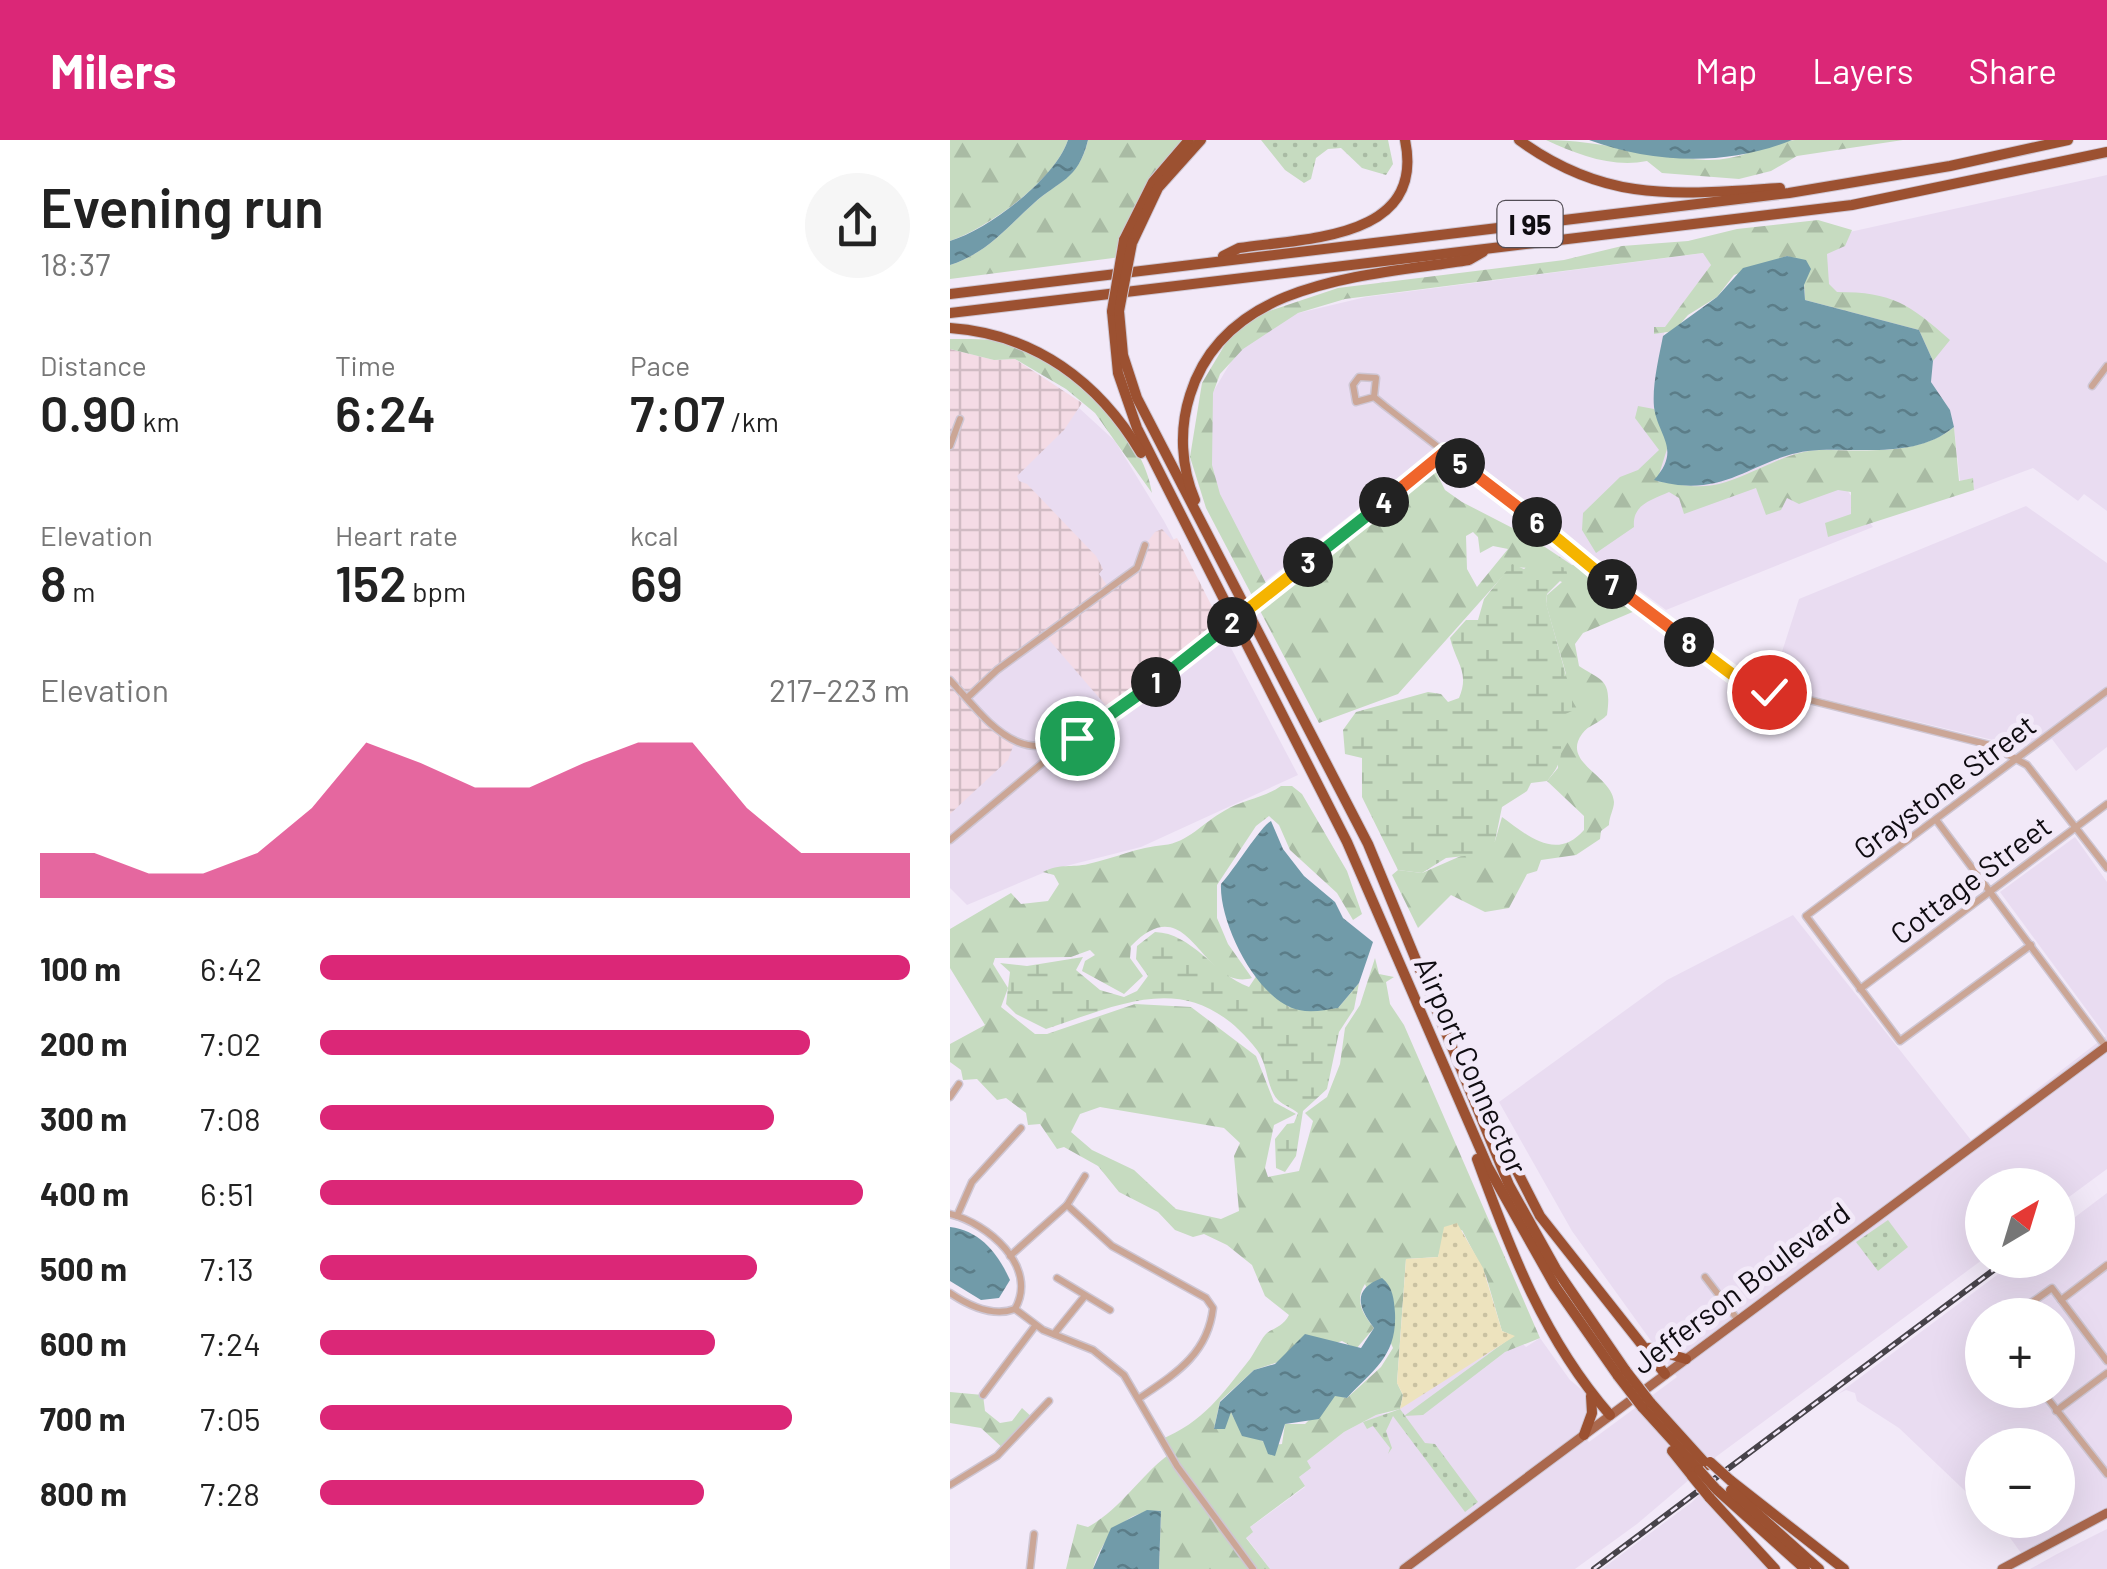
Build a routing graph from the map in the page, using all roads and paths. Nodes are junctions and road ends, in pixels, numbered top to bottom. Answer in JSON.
{"nodes":[{"id":1,"x":1189,"y":140,"type":"edge"},
{"id":2,"x":1201,"y":140,"type":"edge"},
{"id":3,"x":1404,"y":140,"type":"edge"},
{"id":4,"x":1518,"y":140,"type":"edge"},
{"id":5,"x":2068,"y":140,"type":"edge"},
{"id":6,"x":2107,"y":152,"type":"edge"},
{"id":7,"x":1846,"y":184,"type":"junction"},
{"id":8,"x":1128,"y":242,"type":"junction"},
{"id":9,"x":1491,"y":248,"type":"junction"},
{"id":10,"x":1214,"y":259,"type":"junction"},
{"id":11,"x":950,"y":294,"type":"edge"},
{"id":12,"x":1116,"y":311,"type":"junction"},
{"id":13,"x":950,"y":313,"type":"edge"},
{"id":14,"x":950,"y":328,"type":"edge"},
{"id":15,"x":2107,"y":366,"type":"edge"},
{"id":16,"x":2092,"y":386,"type":"dead end"},
{"id":17,"x":1374,"y":397,"type":"junction"},
{"id":18,"x":960,"y":419,"type":"dead end"},
{"id":19,"x":952,"y":443,"type":"edge"},
{"id":20,"x":1445,"y":452,"type":"junction"},
{"id":21,"x":1182,"y":521,"type":"junction"},
{"id":22,"x":1144,"y":545,"type":"dead end"},
{"id":23,"x":1217,"y":552,"type":"junction"},
{"id":24,"x":950,"y":680,"type":"edge"},
{"id":25,"x":2107,"y":692,"type":"edge"},
{"id":26,"x":967,"y":698,"type":"junction"},
{"id":27,"x":1066,"y":743,"type":"junction"},
{"id":28,"x":2019,"y":759,"type":"junction"},
{"id":29,"x":2107,"y":804,"type":"edge"},
{"id":30,"x":1936,"y":821,"type":"junction"},
{"id":31,"x":2077,"y":828,"type":"junction"},
{"id":32,"x":950,"y":840,"type":"edge"},
{"id":33,"x":2107,"y":868,"type":"edge"},
{"id":34,"x":1989,"y":892,"type":"junction"},
{"id":35,"x":2030,"y":945,"type":"junction"},
{"id":36,"x":1860,"y":989,"type":"junction"},
{"id":37,"x":2106,"y":1046,"type":"edge"},
{"id":38,"x":1452,"y":1048,"type":"junction"},
{"id":39,"x":959,"y":1084,"type":"dead end"},
{"id":40,"x":950,"y":1098,"type":"edge"},
{"id":41,"x":1456,"y":1102,"type":"junction"},
{"id":42,"x":1021,"y":1128,"type":"dead end"},
{"id":43,"x":1085,"y":1176,"type":"dead end"},
{"id":44,"x":1066,"y":1205,"type":"junction"},
{"id":45,"x":954,"y":1215,"type":"edge"},
{"id":46,"x":1010,"y":1256,"type":"junction"},
{"id":47,"x":2107,"y":1265,"type":"edge"},
{"id":48,"x":1705,"y":1277,"type":"dead end"},
{"id":49,"x":1057,"y":1278,"type":"dead end"},
{"id":50,"x":951,"y":1296,"type":"edge"},
{"id":51,"x":1084,"y":1296,"type":"junction"},
{"id":52,"x":2038,"y":1298,"type":"edge"},
{"id":53,"x":2060,"y":1298,"type":"edge"},
{"id":54,"x":2065,"y":1298,"type":"edge"},
{"id":55,"x":1015,"y":1309,"type":"junction"},
{"id":56,"x":1110,"y":1310,"type":"dead end"},
{"id":57,"x":2075,"y":1318,"type":"edge"},
{"id":58,"x":1738,"y":1320,"type":"junction"},
{"id":59,"x":1035,"y":1326,"type":"junction"},
{"id":60,"x":1054,"y":1334,"type":"junction"},
{"id":61,"x":1646,"y":1347,"type":"junction"},
{"id":62,"x":1686,"y":1359,"type":"junction"},
{"id":63,"x":2107,"y":1362,"type":"edge"},
{"id":64,"x":2107,"y":1372,"type":"edge"},
{"id":65,"x":1622,"y":1374,"type":"junction"},
{"id":66,"x":1665,"y":1374,"type":"junction"},
{"id":67,"x":1589,"y":1390,"type":"junction"},
{"id":68,"x":982,"y":1395,"type":"dead end"},
{"id":69,"x":1141,"y":1397,"type":"junction"},
{"id":70,"x":1049,"y":1401,"type":"dead end"},
{"id":71,"x":1647,"y":1407,"type":"junction"},
{"id":72,"x":2054,"y":1408,"type":"edge"},
{"id":73,"x":2056,"y":1411,"type":"junction"},
{"id":74,"x":1610,"y":1416,"type":"junction"},
{"id":75,"x":1584,"y":1435,"type":"junction"},
{"id":76,"x":1702,"y":1468,"type":"junction"},
{"id":77,"x":2107,"y":1474,"type":"edge"},
{"id":78,"x":950,"y":1484,"type":"edge"},
{"id":79,"x":1720,"y":1487,"type":"junction"},
{"id":80,"x":2107,"y":1513,"type":"edge"},
{"id":81,"x":1034,"y":1534,"type":"dead end"},
{"id":82,"x":1030,"y":1569,"type":"edge"},
{"id":83,"x":1253,"y":1569,"type":"edge"},
{"id":84,"x":1404,"y":1569,"type":"edge"},
{"id":85,"x":1775,"y":1569,"type":"edge"},
{"id":86,"x":1805,"y":1569,"type":"edge"},
{"id":87,"x":1820,"y":1569,"type":"edge"},
{"id":88,"x":1844,"y":1569,"type":"edge"},
{"id":89,"x":2002,"y":1569,"type":"edge"}],
"edges":[{"from":1,"to":8,"type":"highway"},
{"from":2,"to":8,"type":"highway"},
{"from":3,"to":10,"type":"highway"},
{"from":4,"to":7,"type":"highway"},
{"from":5,"to":7,"type":"highway","number":"I 95"},
{"from":6,"to":9,"type":"highway","number":"I 95"},
{"from":7,"to":10,"type":"highway","number":"I 95"},
{"from":8,"to":12,"type":"highway","bridge":true},
{"from":9,"to":13,"type":"highway","number":"I 95"},
{"from":9,"to":23,"type":"highway"},
{"from":10,"to":11,"type":"highway","number":"I 95"},
{"from":12,"to":21,"type":"highway"},
{"from":12,"to":23,"type":"highway"},
{"from":14,"to":21,"type":"highway"},
{"from":15,"to":16,"type":"street"},
{"from":17,"to":17,"type":"street"},
{"from":17,"to":20,"type":"street"},
{"from":18,"to":19,"type":"street"},
{"from":20,"to":27,"type":"street","bridge":true},
{"from":20,"to":28,"type":"street"},
{"from":21,"to":41,"type":"highway","name":"Airport Connector"},
{"from":22,"to":26,"type":"street"},
{"from":23,"to":38,"type":"highway","name":"Airport Connector"},
{"from":24,"to":26,"type":"street"},
{"from":25,"to":28,"type":"street","name":"Graystone Street"},
{"from":26,"to":27,"type":"street"},
{"from":27,"to":32,"type":"street"},
{"from":28,"to":30,"type":"street","name":"Graystone Street"},
{"from":28,"to":31,"type":"street"},
{"from":29,"to":31,"type":"street","name":"Cottage Street"},
{"from":30,"to":34,"type":"street"},
{"from":30,"to":36,"type":"street","name":"Graystone Street"},
{"from":31,"to":33,"type":"street"},
{"from":31,"to":34,"type":"street","name":"Cottage Street"},
{"from":34,"to":35,"type":"street"},
{"from":34,"to":36,"type":"street","name":"Cottage Street"},
{"from":35,"to":36,"type":"street"},
{"from":35,"to":37,"type":"street"},
{"from":37,"to":58,"type":"main road","name":"Jefferson Boulevard"},
{"from":38,"to":61,"type":"highway"},
{"from":38,"to":65,"type":"highway","name":"Airport Connector"},
{"from":39,"to":40,"type":"street"},
{"from":41,"to":65,"type":"highway","name":"Airport Connector"},
{"from":41,"to":67,"type":"highway"},
{"from":42,"to":45,"type":"street"},
{"from":43,"to":44,"type":"street"},
{"from":44,"to":46,"type":"street"},
{"from":44,"to":69,"type":"street"},
{"from":45,"to":46,"type":"street"},
{"from":46,"to":55,"type":"street"},
{"from":47,"to":54,"type":"street"},
{"from":48,"to":58,"type":"street"},
{"from":49,"to":51,"type":"street"},
{"from":50,"to":55,"type":"street"},
{"from":51,"to":56,"type":"street"},
{"from":51,"to":60,"type":"street"},
{"from":52,"to":53,"type":"street"},
{"from":55,"to":59,"type":"street"},
{"from":57,"to":63,"type":"street"},
{"from":58,"to":62,"type":"main road","name":"Jefferson Boulevard"},
{"from":59,"to":60,"type":"street"},
{"from":59,"to":68,"type":"street"},
{"from":60,"to":69,"type":"street"},
{"from":61,"to":62,"type":"highway"},
{"from":61,"to":66,"type":"highway"},
{"from":62,"to":66,"type":"main road","name":"Jefferson Boulevard"},
{"from":64,"to":73,"type":"street"},
{"from":65,"to":71,"type":"highway","name":"Airport Connector","bridge":true},
{"from":66,"to":74,"type":"main road","name":"Jefferson Boulevard"},
{"from":67,"to":74,"type":"highway"},
{"from":67,"to":75,"type":"highway"},
{"from":69,"to":83,"type":"street"},
{"from":70,"to":78,"type":"street"},
{"from":71,"to":76,"type":"highway"},
{"from":71,"to":76,"type":"highway","name":"Airport Connector"},
{"from":72,"to":73,"type":"street"},
{"from":73,"to":77,"type":"street"},
{"from":74,"to":75,"type":"main road","name":"Jefferson Boulevard"},
{"from":75,"to":84,"type":"main road","name":"Jefferson Boulevard"},
{"from":76,"to":79,"type":"highway","bridge":true},
{"from":76,"to":79,"type":"highway","name":"Airport Connector","bridge":true},
{"from":79,"to":85,"type":"highway"},
{"from":79,"to":86,"type":"highway","name":"Airport Connector"},
{"from":79,"to":87,"type":"highway","name":"Airport Connector"},
{"from":79,"to":88,"type":"highway"},
{"from":80,"to":89,"type":"main road"},
{"from":81,"to":82,"type":"street"}]}
